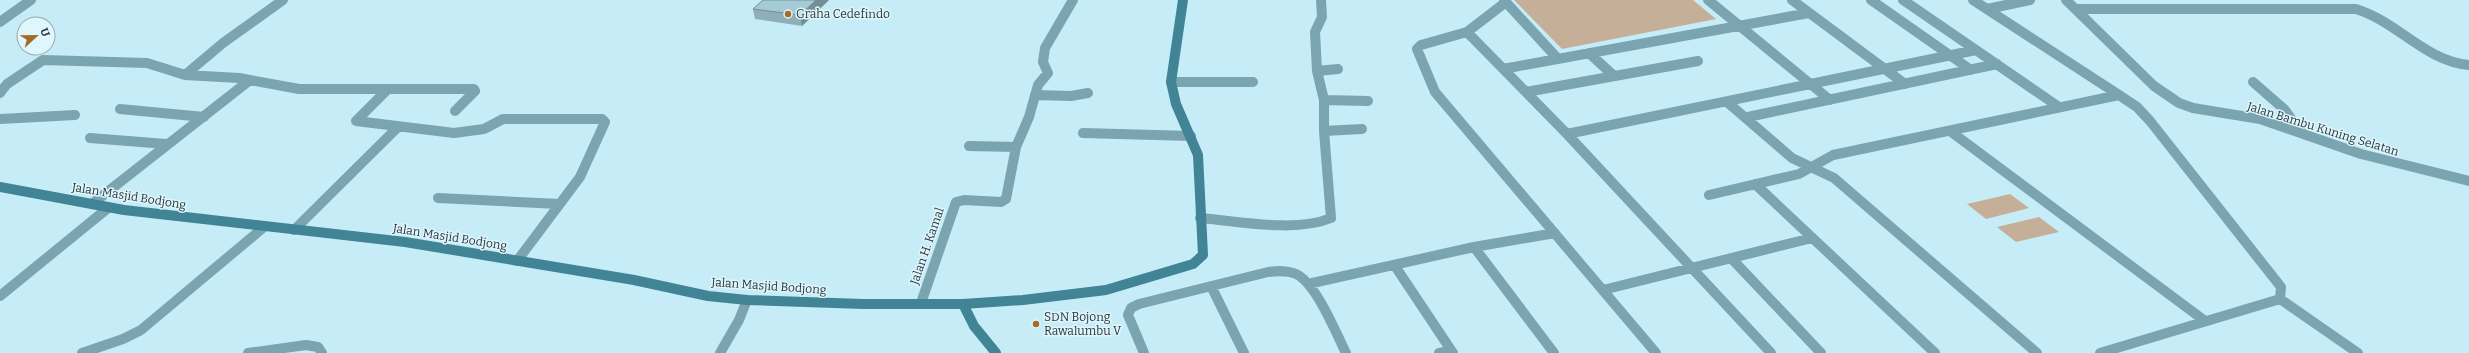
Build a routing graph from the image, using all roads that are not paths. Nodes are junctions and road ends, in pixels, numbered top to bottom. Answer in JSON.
{"nodes":[{"id":1,"x":31,"y":0,"type":"edge"},
{"id":2,"x":283,"y":0,"type":"edge"},
{"id":3,"x":1073,"y":0,"type":"edge"},
{"id":4,"x":1183,"y":0,"type":"edge"},
{"id":5,"x":1321,"y":0,"type":"edge"},
{"id":6,"x":1708,"y":0,"type":"edge"},
{"id":7,"x":1792,"y":0,"type":"edge"},
{"id":8,"x":1871,"y":0,"type":"edge"},
{"id":9,"x":1903,"y":0,"type":"edge"},
{"id":10,"x":1973,"y":0,"type":"edge"},
{"id":11,"x":2030,"y":0,"type":"edge"},
{"id":12,"x":2066,"y":0,"type":"edge"},
{"id":13,"x":1505,"y":1,"type":"edge"},
{"id":14,"x":1987,"y":9,"type":"junction"},
{"id":15,"x":2076,"y":9,"type":"junction"},
{"id":16,"x":1809,"y":13,"type":"junction"},
{"id":17,"x":0,"y":22,"type":"edge"},
{"id":18,"x":1739,"y":26,"type":"junction"},
{"id":19,"x":1467,"y":32,"type":"junction"},
{"id":20,"x":1976,"y":50,"type":"junction"},
{"id":21,"x":1589,"y":53,"type":"junction"},
{"id":22,"x":1951,"y":56,"type":"junction"},
{"id":23,"x":1558,"y":59,"type":"junction"},
{"id":24,"x":1698,"y":61,"type":"dead end"},
{"id":25,"x":1997,"y":64,"type":"junction"},
{"id":26,"x":2469,"y":65,"type":"edge"},
{"id":27,"x":1503,"y":69,"type":"junction"},
{"id":28,"x":1885,"y":69,"type":"junction"},
{"id":29,"x":1338,"y":70,"type":"dead end"},
{"id":30,"x":1971,"y":70,"type":"junction"},
{"id":31,"x":1317,"y":71,"type":"junction"},
{"id":32,"x":185,"y":75,"type":"junction"},
{"id":33,"x":1614,"y":76,"type":"junction"},
{"id":34,"x":250,"y":80,"type":"junction"},
{"id":35,"x":1171,"y":82,"type":"junction"},
{"id":36,"x":1253,"y":82,"type":"dead end"},
{"id":37,"x":2253,"y":82,"type":"dead end"},
{"id":38,"x":1811,"y":84,"type":"junction"},
{"id":39,"x":1905,"y":84,"type":"junction"},
{"id":40,"x":388,"y":89,"type":"junction"},
{"id":41,"x":1526,"y":92,"type":"junction"},
{"id":42,"x":0,"y":93,"type":"edge"},
{"id":43,"x":1088,"y":93,"type":"dead end"},
{"id":44,"x":1035,"y":95,"type":"junction"},
{"id":45,"x":2119,"y":95,"type":"junction"},
{"id":46,"x":1324,"y":100,"type":"junction"},
{"id":47,"x":1830,"y":100,"type":"junction"},
{"id":48,"x":1368,"y":101,"type":"dead end"},
{"id":49,"x":1727,"y":102,"type":"junction"},
{"id":50,"x":2059,"y":107,"type":"junction"},
{"id":51,"x":120,"y":109,"type":"dead end"},
{"id":52,"x":455,"y":111,"type":"dead end"},
{"id":53,"x":75,"y":115,"type":"dead end"},
{"id":54,"x":204,"y":117,"type":"junction"},
{"id":55,"x":1748,"y":117,"type":"junction"},
{"id":56,"x":0,"y":119,"type":"edge"},
{"id":57,"x":398,"y":127,"type":"junction"},
{"id":58,"x":1362,"y":129,"type":"dead end"},
{"id":59,"x":1324,"y":131,"type":"junction"},
{"id":60,"x":1950,"y":131,"type":"junction"},
{"id":61,"x":1083,"y":133,"type":"dead end"},
{"id":62,"x":1567,"y":134,"type":"junction"},
{"id":63,"x":2302,"y":134,"type":"junction"},
{"id":64,"x":1191,"y":136,"type":"junction"},
{"id":65,"x":90,"y":138,"type":"dead end"},
{"id":66,"x":166,"y":144,"type":"junction"},
{"id":67,"x":969,"y":146,"type":"dead end"},
{"id":68,"x":1016,"y":147,"type":"junction"},
{"id":69,"x":1814,"y":167,"type":"junction"},
{"id":70,"x":2469,"y":181,"type":"edge"},
{"id":71,"x":1755,"y":184,"type":"junction"},
{"id":72,"x":0,"y":187,"type":"edge"},
{"id":73,"x":1709,"y":195,"type":"dead end"},
{"id":74,"x":438,"y":198,"type":"dead end"},
{"id":75,"x":92,"y":204,"type":"junction"},
{"id":76,"x":560,"y":204,"type":"junction"},
{"id":77,"x":108,"y":208,"type":"junction"},
{"id":78,"x":1200,"y":218,"type":"junction"},
{"id":79,"x":264,"y":227,"type":"junction"},
{"id":80,"x":294,"y":230,"type":"junction"},
{"id":81,"x":1555,"y":233,"type":"junction"},
{"id":82,"x":1812,"y":238,"type":"junction"},
{"id":83,"x":1474,"y":247,"type":"junction"},
{"id":84,"x":1731,"y":258,"type":"junction"},
{"id":85,"x":517,"y":261,"type":"junction"},
{"id":86,"x":1395,"y":266,"type":"junction"},
{"id":87,"x":1691,"y":268,"type":"junction"},
{"id":88,"x":1308,"y":284,"type":"junction"},
{"id":89,"x":1211,"y":286,"type":"junction"},
{"id":90,"x":1603,"y":290,"type":"junction"},
{"id":91,"x":0,"y":296,"type":"edge"},
{"id":92,"x":2280,"y":299,"type":"junction"},
{"id":93,"x":747,"y":300,"type":"junction"},
{"id":94,"x":921,"y":303,"type":"junction"},
{"id":95,"x":963,"y":304,"type":"junction"},
{"id":96,"x":2205,"y":322,"type":"junction"},
{"id":97,"x":320,"y":350,"type":"edge"},
{"id":98,"x":1452,"y":352,"type":"edge"},
{"id":99,"x":82,"y":353,"type":"edge"},
{"id":100,"x":248,"y":353,"type":"edge"},
{"id":101,"x":308,"y":353,"type":"edge"},
{"id":102,"x":720,"y":353,"type":"edge"},
{"id":103,"x":996,"y":353,"type":"edge"},
{"id":104,"x":1144,"y":353,"type":"edge"},
{"id":105,"x":1244,"y":353,"type":"edge"},
{"id":106,"x":1346,"y":353,"type":"edge"},
{"id":107,"x":1439,"y":353,"type":"edge"},
{"id":108,"x":1554,"y":353,"type":"edge"},
{"id":109,"x":1656,"y":353,"type":"edge"},
{"id":110,"x":1768,"y":353,"type":"edge"},
{"id":111,"x":1821,"y":353,"type":"edge"},
{"id":112,"x":1933,"y":353,"type":"edge"},
{"id":113,"x":2037,"y":353,"type":"edge"},
{"id":114,"x":2100,"y":353,"type":"edge"},
{"id":115,"x":2358,"y":353,"type":"edge"}],
"edges":[{"from":1,"to":17,"type":"street"},
{"from":2,"to":32,"type":"street"},
{"from":3,"to":44,"type":"street","name":"Jalan H. Kamal"},
{"from":4,"to":35,"type":"street","name":"Jalan Masjid Bodjong"},
{"from":5,"to":31,"type":"street"},
{"from":6,"to":18,"type":"street"},
{"from":7,"to":16,"type":"street"},
{"from":8,"to":22,"type":"street"},
{"from":9,"to":20,"type":"street"},
{"from":10,"to":14,"type":"street"},
{"from":11,"to":14,"type":"street"},
{"from":12,"to":15,"type":"street","name":"Jalan Bambu Kuning Selatan"},
{"from":13,"to":19,"type":"street"},
{"from":13,"to":23,"type":"street"},
{"from":14,"to":45,"type":"street"},
{"from":15,"to":26,"type":"street"},
{"from":15,"to":63,"type":"street","name":"Jalan Bambu Kuning Selatan"},
{"from":16,"to":18,"type":"street"},
{"from":16,"to":28,"type":"street"},
{"from":18,"to":21,"type":"street"},
{"from":18,"to":38,"type":"street"},
{"from":19,"to":27,"type":"street"},
{"from":19,"to":81,"type":"street"},
{"from":20,"to":22,"type":"street"},
{"from":20,"to":25,"type":"street"},
{"from":21,"to":23,"type":"street"},
{"from":21,"to":33,"type":"street"},
{"from":22,"to":28,"type":"street"},
{"from":22,"to":30,"type":"street"},
{"from":23,"to":27,"type":"street"},
{"from":24,"to":33,"type":"street"},
{"from":25,"to":30,"type":"street"},
{"from":25,"to":50,"type":"street"},
{"from":27,"to":41,"type":"street"},
{"from":28,"to":38,"type":"street"},
{"from":28,"to":39,"type":"street"},
{"from":29,"to":31,"type":"street"},
{"from":30,"to":39,"type":"street"},
{"from":31,"to":46,"type":"street"},
{"from":32,"to":34,"type":"street"},
{"from":32,"to":42,"type":"street"},
{"from":33,"to":41,"type":"street"},
{"from":34,"to":40,"type":"street"},
{"from":34,"to":54,"type":"street"},
{"from":35,"to":36,"type":"street"},
{"from":35,"to":64,"type":"street","name":"Jalan Masjid Bodjong"},
{"from":37,"to":63,"type":"street"},
{"from":38,"to":47,"type":"street"},
{"from":38,"to":49,"type":"street"},
{"from":39,"to":47,"type":"street"},
{"from":40,"to":52,"type":"street"},
{"from":40,"to":57,"type":"street"},
{"from":41,"to":62,"type":"street"},
{"from":43,"to":44,"type":"street"},
{"from":44,"to":68,"type":"street","name":"Jalan H. Kamal"},
{"from":45,"to":50,"type":"street"},
{"from":45,"to":92,"type":"street"},
{"from":46,"to":48,"type":"street"},
{"from":46,"to":59,"type":"street"},
{"from":47,"to":55,"type":"street"},
{"from":49,"to":55,"type":"street"},
{"from":49,"to":62,"type":"street"},
{"from":50,"to":60,"type":"street"},
{"from":51,"to":54,"type":"street"},
{"from":53,"to":56,"type":"street"},
{"from":54,"to":66,"type":"street"},
{"from":55,"to":69,"type":"street"},
{"from":57,"to":76,"type":"street"},
{"from":57,"to":80,"type":"street"},
{"from":58,"to":59,"type":"street"},
{"from":59,"to":78,"type":"street"},
{"from":60,"to":69,"type":"street"},
{"from":60,"to":96,"type":"street"},
{"from":61,"to":64,"type":"street"},
{"from":62,"to":87,"type":"street"},
{"from":63,"to":70,"type":"street","name":"Jalan Bambu Kuning Selatan"},
{"from":64,"to":78,"type":"street","name":"Jalan Masjid Bodjong"},
{"from":65,"to":66,"type":"street"},
{"from":66,"to":75,"type":"street"},
{"from":67,"to":68,"type":"street"},
{"from":68,"to":94,"type":"street","name":"Jalan H. Kamal"},
{"from":69,"to":71,"type":"street"},
{"from":69,"to":113,"type":"street"},
{"from":71,"to":73,"type":"street"},
{"from":71,"to":82,"type":"street"},
{"from":72,"to":75,"type":"street","name":"Jalan Masjid Bodjong"},
{"from":74,"to":76,"type":"street"},
{"from":75,"to":77,"type":"street","name":"Jalan Masjid Bodjong"},
{"from":76,"to":85,"type":"street"},
{"from":77,"to":79,"type":"street","name":"Jalan Masjid Bodjong"},
{"from":77,"to":91,"type":"street"},
{"from":78,"to":95,"type":"street","name":"Jalan Masjid Bodjong"},
{"from":79,"to":80,"type":"street","name":"Jalan Masjid Bodjong"},
{"from":79,"to":99,"type":"street"},
{"from":80,"to":85,"type":"street","name":"Jalan Masjid Bodjong"},
{"from":81,"to":83,"type":"street"},
{"from":81,"to":90,"type":"street"},
{"from":82,"to":84,"type":"street"},
{"from":82,"to":112,"type":"street"},
{"from":83,"to":86,"type":"street"},
{"from":83,"to":108,"type":"street"},
{"from":84,"to":87,"type":"street"},
{"from":84,"to":111,"type":"street"},
{"from":85,"to":93,"type":"street","name":"Jalan Masjid Bodjong"},
{"from":86,"to":88,"type":"street"},
{"from":86,"to":98,"type":"street"},
{"from":87,"to":90,"type":"street"},
{"from":87,"to":110,"type":"street"},
{"from":88,"to":89,"type":"street"},
{"from":88,"to":106,"type":"street"},
{"from":89,"to":104,"type":"street"},
{"from":89,"to":105,"type":"street"},
{"from":90,"to":109,"type":"street"},
{"from":92,"to":96,"type":"street"},
{"from":92,"to":115,"type":"street"},
{"from":93,"to":94,"type":"street","name":"Jalan Masjid Bodjong"},
{"from":93,"to":102,"type":"street"},
{"from":94,"to":95,"type":"street","name":"Jalan Masjid Bodjong"},
{"from":95,"to":103,"type":"street"},
{"from":96,"to":114,"type":"street"},
{"from":97,"to":100,"type":"street"},
{"from":97,"to":101,"type":"street"},
{"from":98,"to":107,"type":"street"}]}
